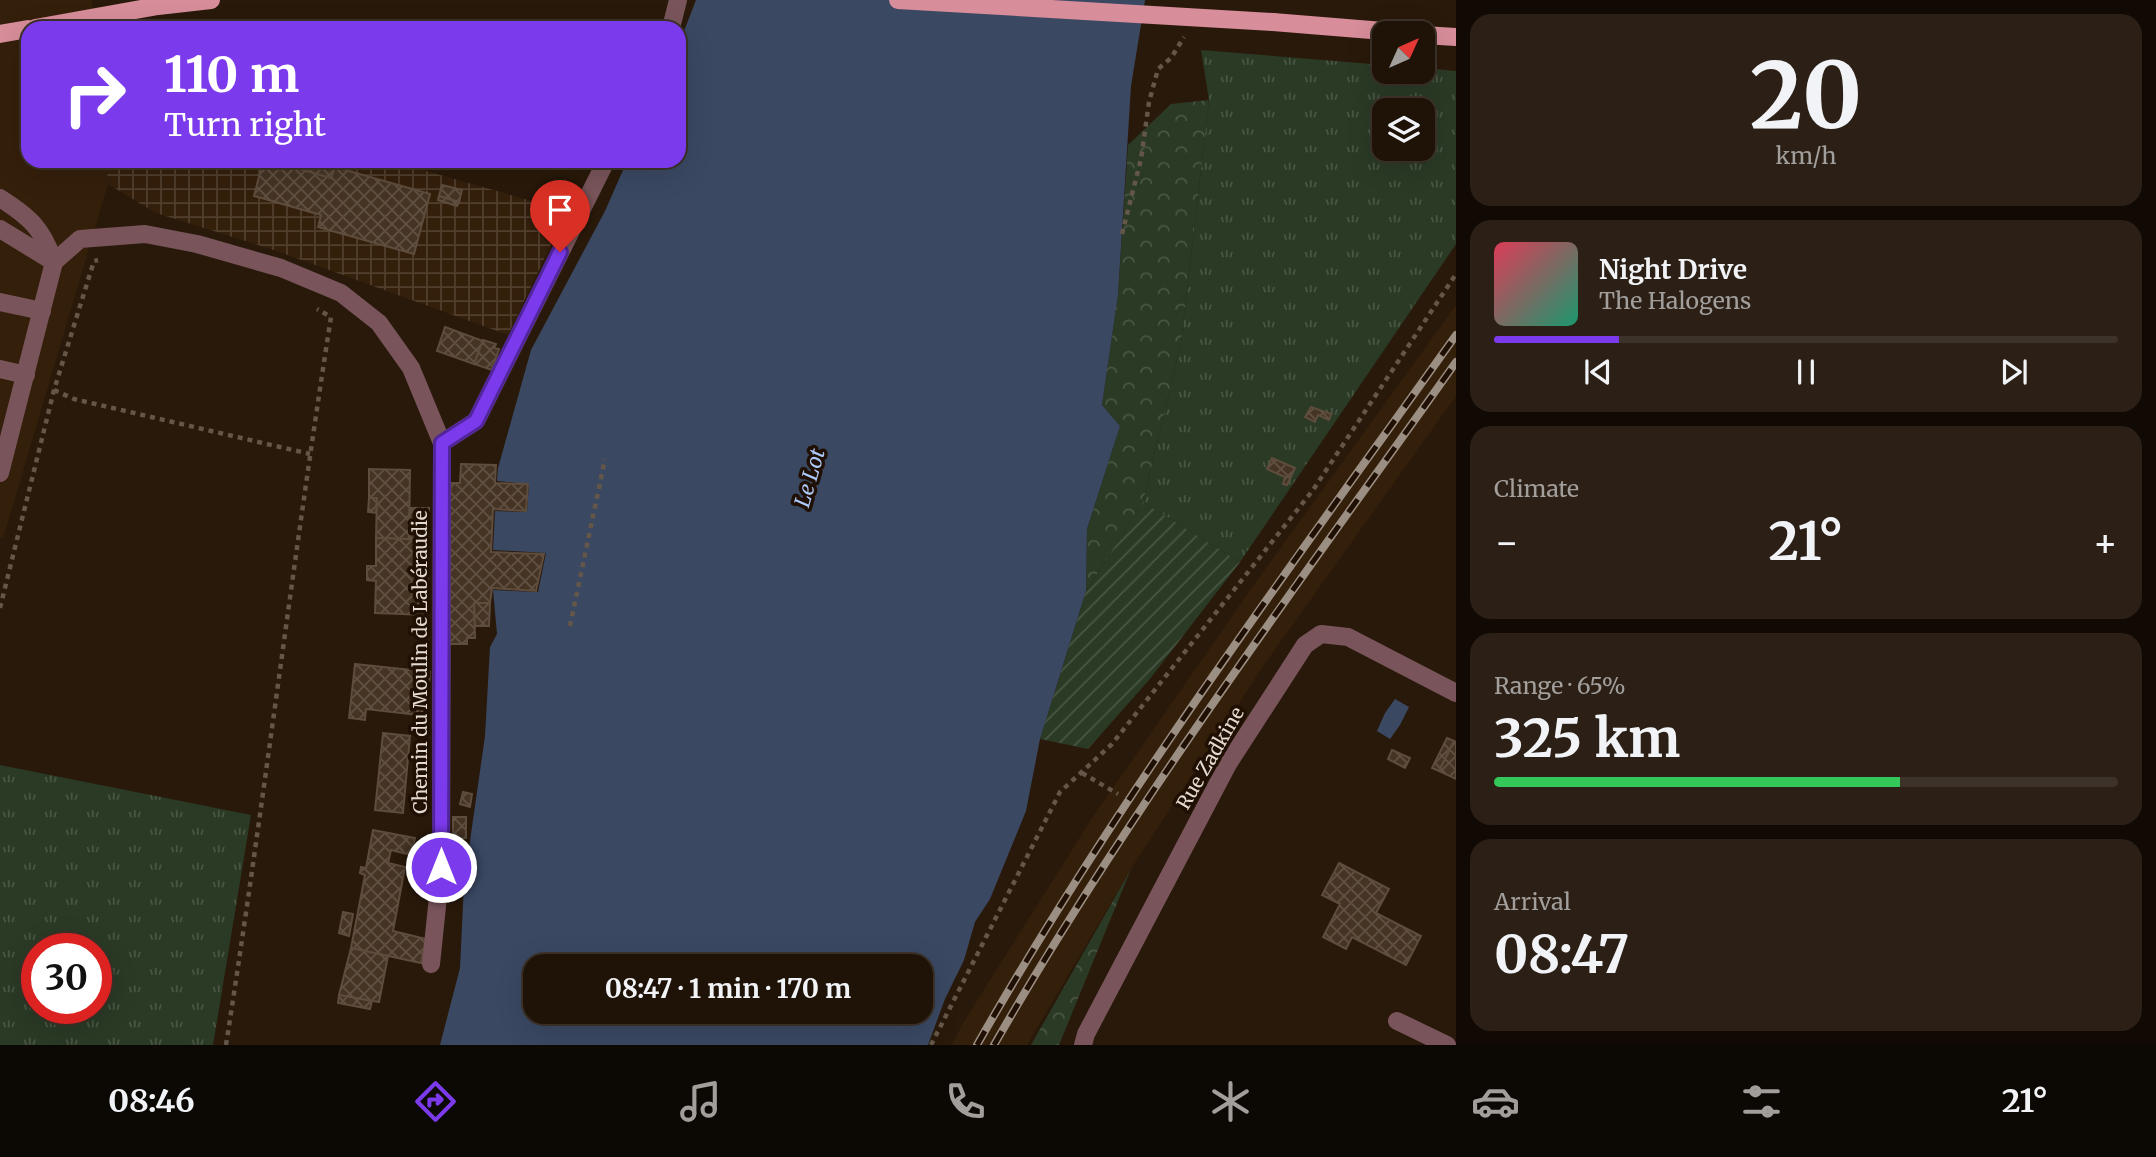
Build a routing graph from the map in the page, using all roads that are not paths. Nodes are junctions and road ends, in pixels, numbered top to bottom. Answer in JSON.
{"nodes":[{"id":1,"x":211,"y":0,"type":"edge"},
{"id":2,"x":678,"y":0,"type":"edge"},
{"id":3,"x":898,"y":0,"type":"edge"},
{"id":4,"x":74,"y":21,"type":"edge"},
{"id":5,"x":673,"y":21,"type":"edge"},
{"id":6,"x":21,"y":30,"type":"edge"},
{"id":7,"x":1372,"y":30,"type":"edge"},
{"id":8,"x":0,"y":34,"type":"edge"},
{"id":9,"x":1435,"y":35,"type":"edge"},
{"id":10,"x":1456,"y":37,"type":"edge"},
{"id":11,"x":602,"y":168,"type":"edge"},
{"id":12,"x":0,"y":198,"type":"edge"},
{"id":13,"x":0,"y":229,"type":"edge"},
{"id":14,"x":54,"y":262,"type":"junction"},
{"id":15,"x":0,"y":302,"type":"edge"},
{"id":16,"x":42,"y":311,"type":"junction"},
{"id":17,"x":0,"y":369,"type":"edge"},
{"id":18,"x":26,"y":375,"type":"junction"},
{"id":19,"x":5,"y":435,"type":"edge"},
{"id":20,"x":442,"y":443,"type":"junction"},
{"id":21,"x":0,"y":472,"type":"edge"},
{"id":22,"x":1456,"y":693,"type":"edge"},
{"id":23,"x":431,"y":964,"type":"dead end"},
{"id":24,"x":1397,"y":1021,"type":"dead end"},
{"id":25,"x":1083,"y":1045,"type":"edge"},
{"id":26,"x":1447,"y":1045,"type":"edge"}],
"edges":[{"from":1,"to":4,"type":"main road"},
{"from":2,"to":5,"type":"street"},
{"from":3,"to":7,"type":"main road","bridge":true},
{"from":6,"to":8,"type":"main road"},
{"from":9,"to":10,"type":"main road"},
{"from":11,"to":20,"type":"street"},
{"from":12,"to":14,"type":"street"},
{"from":13,"to":14,"type":"street"},
{"from":14,"to":16,"type":"street"},
{"from":14,"to":20,"type":"street","name":"Chemin du Moulin de Labéraudie"},
{"from":15,"to":16,"type":"street"},
{"from":16,"to":18,"type":"street"},
{"from":17,"to":18,"type":"street"},
{"from":18,"to":19,"type":"street"},
{"from":19,"to":21,"type":"street"},
{"from":20,"to":23,"type":"street","name":"Chemin du Moulin de Labéraudie"},
{"from":22,"to":25,"type":"street","name":"Rue Zadkine"},
{"from":24,"to":26,"type":"street"}]}
